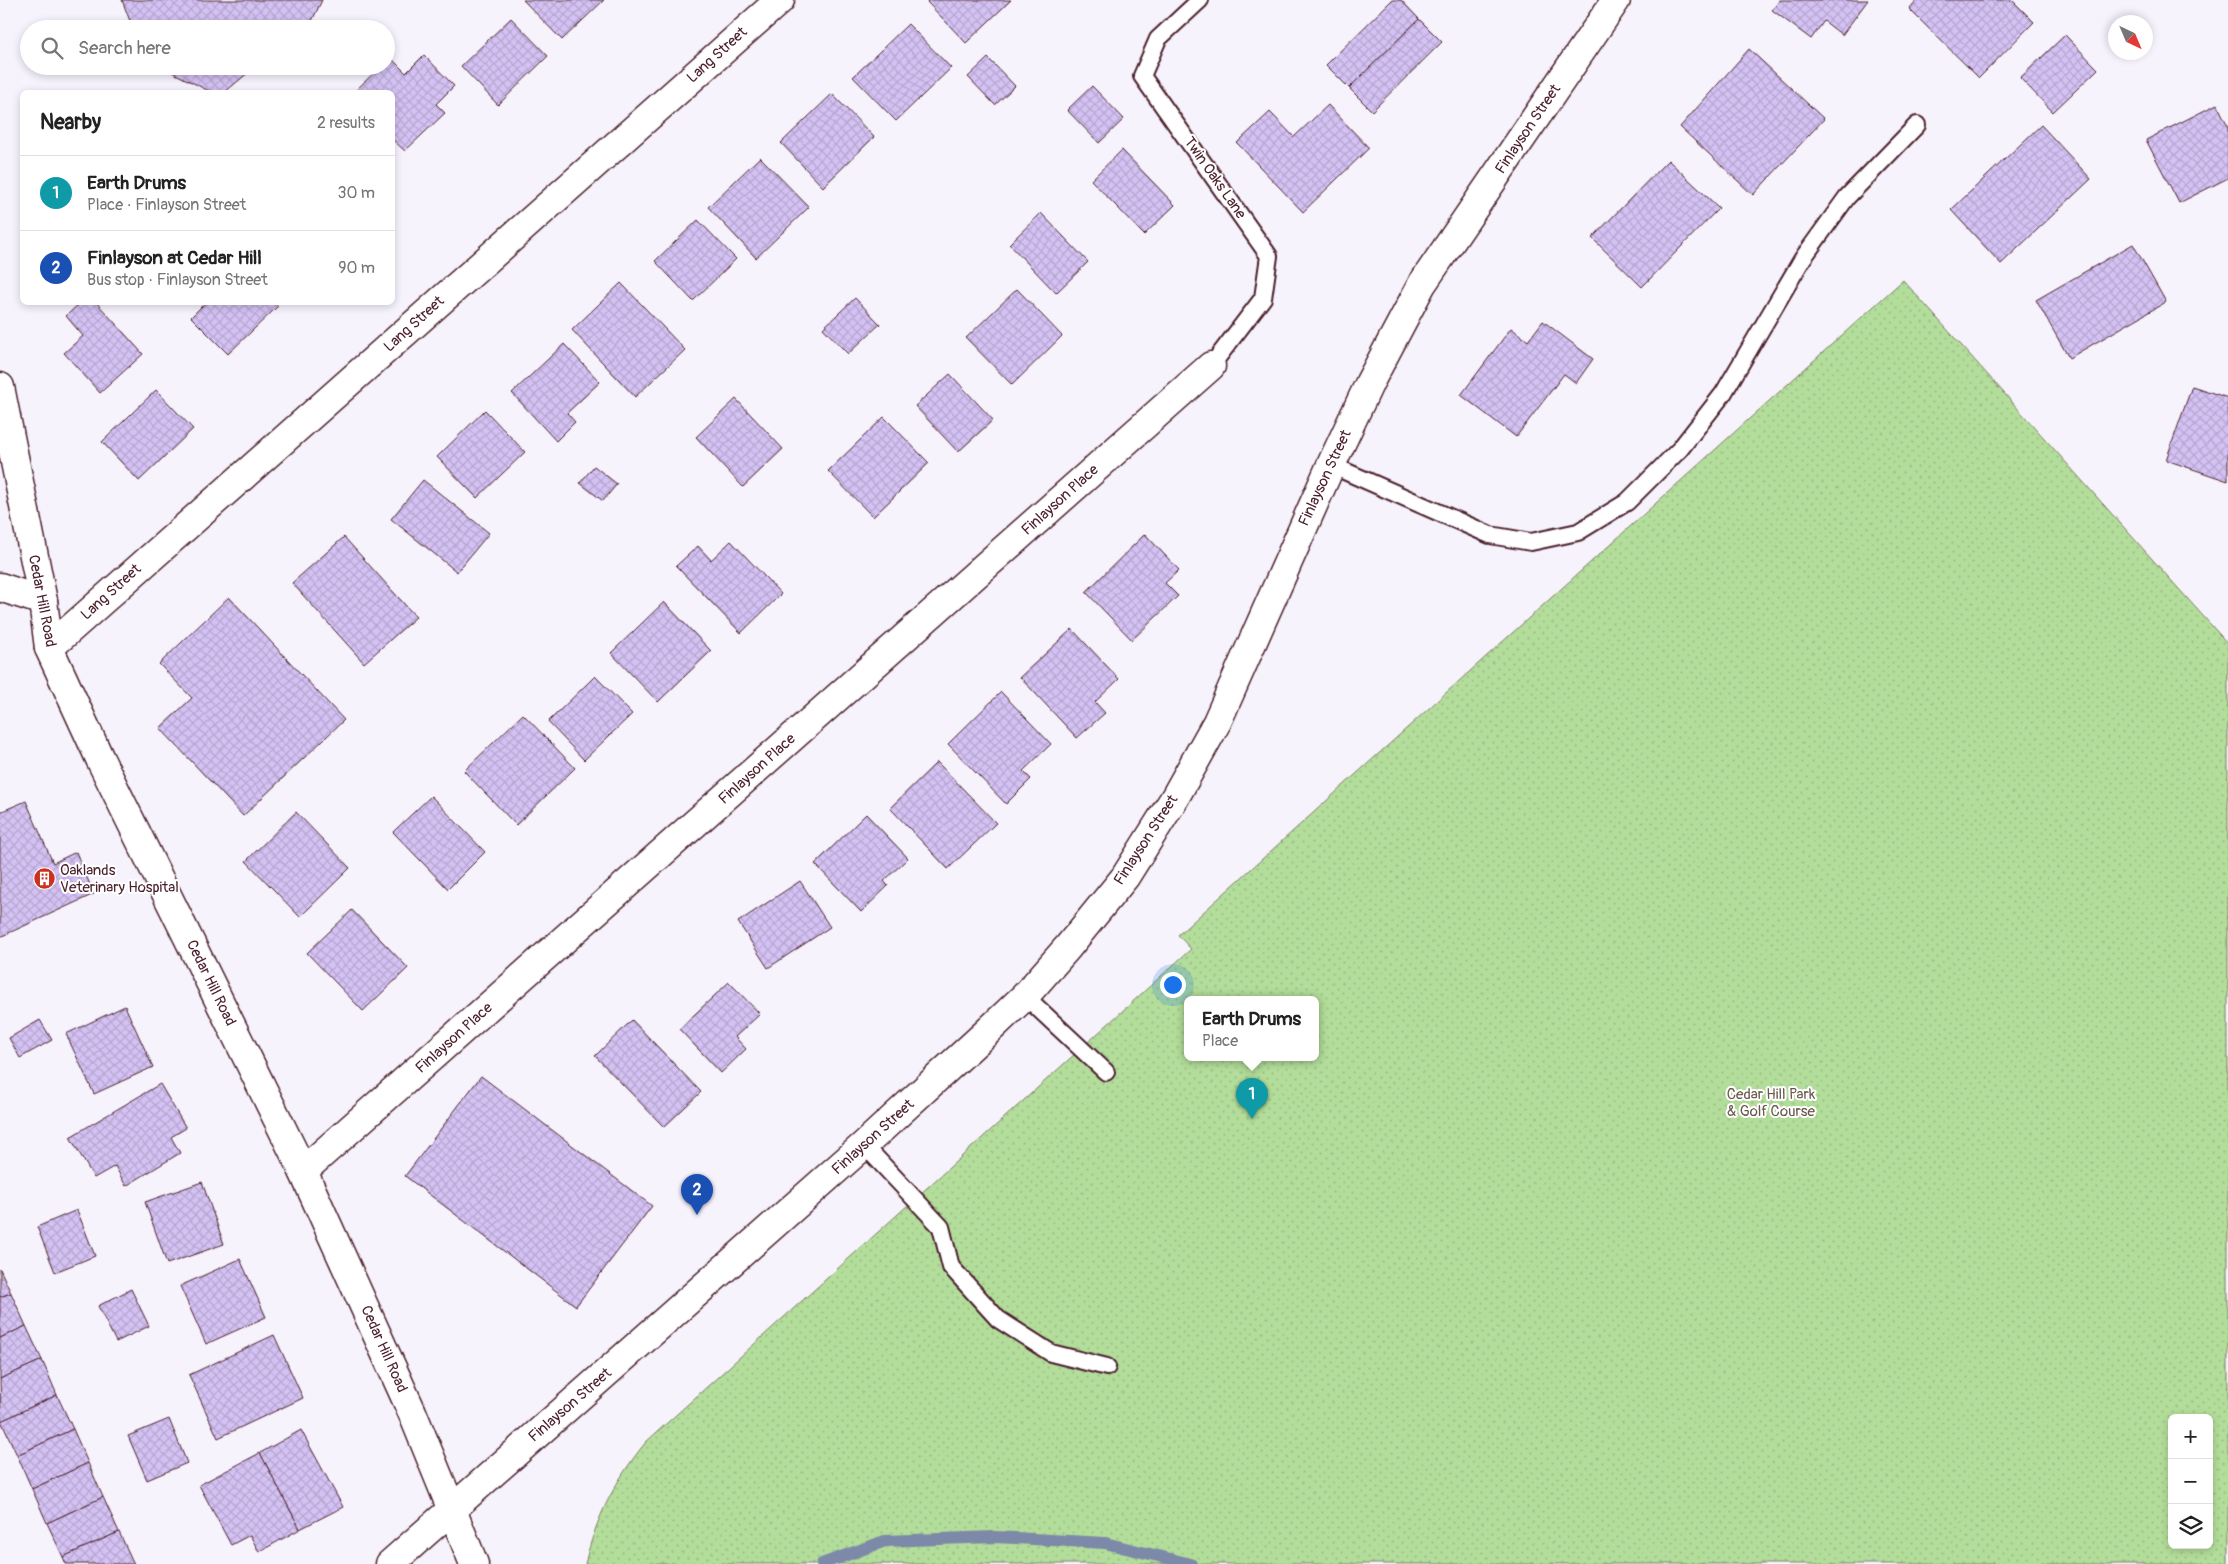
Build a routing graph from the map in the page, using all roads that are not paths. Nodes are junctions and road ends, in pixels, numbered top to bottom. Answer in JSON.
{"nodes":[{"id":1,"x":780,"y":0,"type":"edge"},
{"id":2,"x":1200,"y":0,"type":"edge"},
{"id":3,"x":1616,"y":0,"type":"edge"},
{"id":4,"x":1917,"y":125,"type":"dead end"},
{"id":5,"x":1211,"y":366,"type":"joint"},
{"id":6,"x":0,"y":387,"type":"edge"},
{"id":7,"x":1330,"y":465,"type":"junction"},
{"id":8,"x":0,"y":587,"type":"edge"},
{"id":9,"x":43,"y":601,"type":"junction"},
{"id":10,"x":49,"y":648,"type":"junction"},
{"id":11,"x":1024,"y":996,"type":"junction"},
{"id":12,"x":1106,"y":1072,"type":"dead end"},
{"id":13,"x":864,"y":1145,"type":"junction"},
{"id":14,"x":304,"y":1171,"type":"junction"},
{"id":15,"x":1107,"y":1368,"type":"dead end"},
{"id":16,"x":453,"y":1509,"type":"junction"},
{"id":17,"x":390,"y":1564,"type":"edge"},
{"id":18,"x":474,"y":1564,"type":"edge"}],
"edges":[{"from":1,"to":10,"type":"street","name":"Lang Street"},
{"from":2,"to":5,"type":"lane","name":"Twin Oaks Lane"},
{"from":3,"to":7,"type":"street","name":"Finlayson Street"},
{"from":4,"to":7,"type":"lane"},
{"from":5,"to":14,"type":"street","name":"Finlayson Place"},
{"from":6,"to":9,"type":"street","name":"Cedar Hill Road"},
{"from":7,"to":11,"type":"street","name":"Finlayson Street"},
{"from":8,"to":9,"type":"street"},
{"from":9,"to":10,"type":"street","name":"Cedar Hill Road"},
{"from":10,"to":14,"type":"street","name":"Cedar Hill Road"},
{"from":11,"to":12,"type":"lane"},
{"from":11,"to":13,"type":"street","name":"Finlayson Street"},
{"from":13,"to":15,"type":"lane"},
{"from":13,"to":16,"type":"street","name":"Finlayson Street"},
{"from":14,"to":16,"type":"street","name":"Cedar Hill Road"},
{"from":16,"to":17,"type":"street","name":"Finlayson Street"},
{"from":16,"to":18,"type":"street","name":"Cedar Hill Road"}]}
